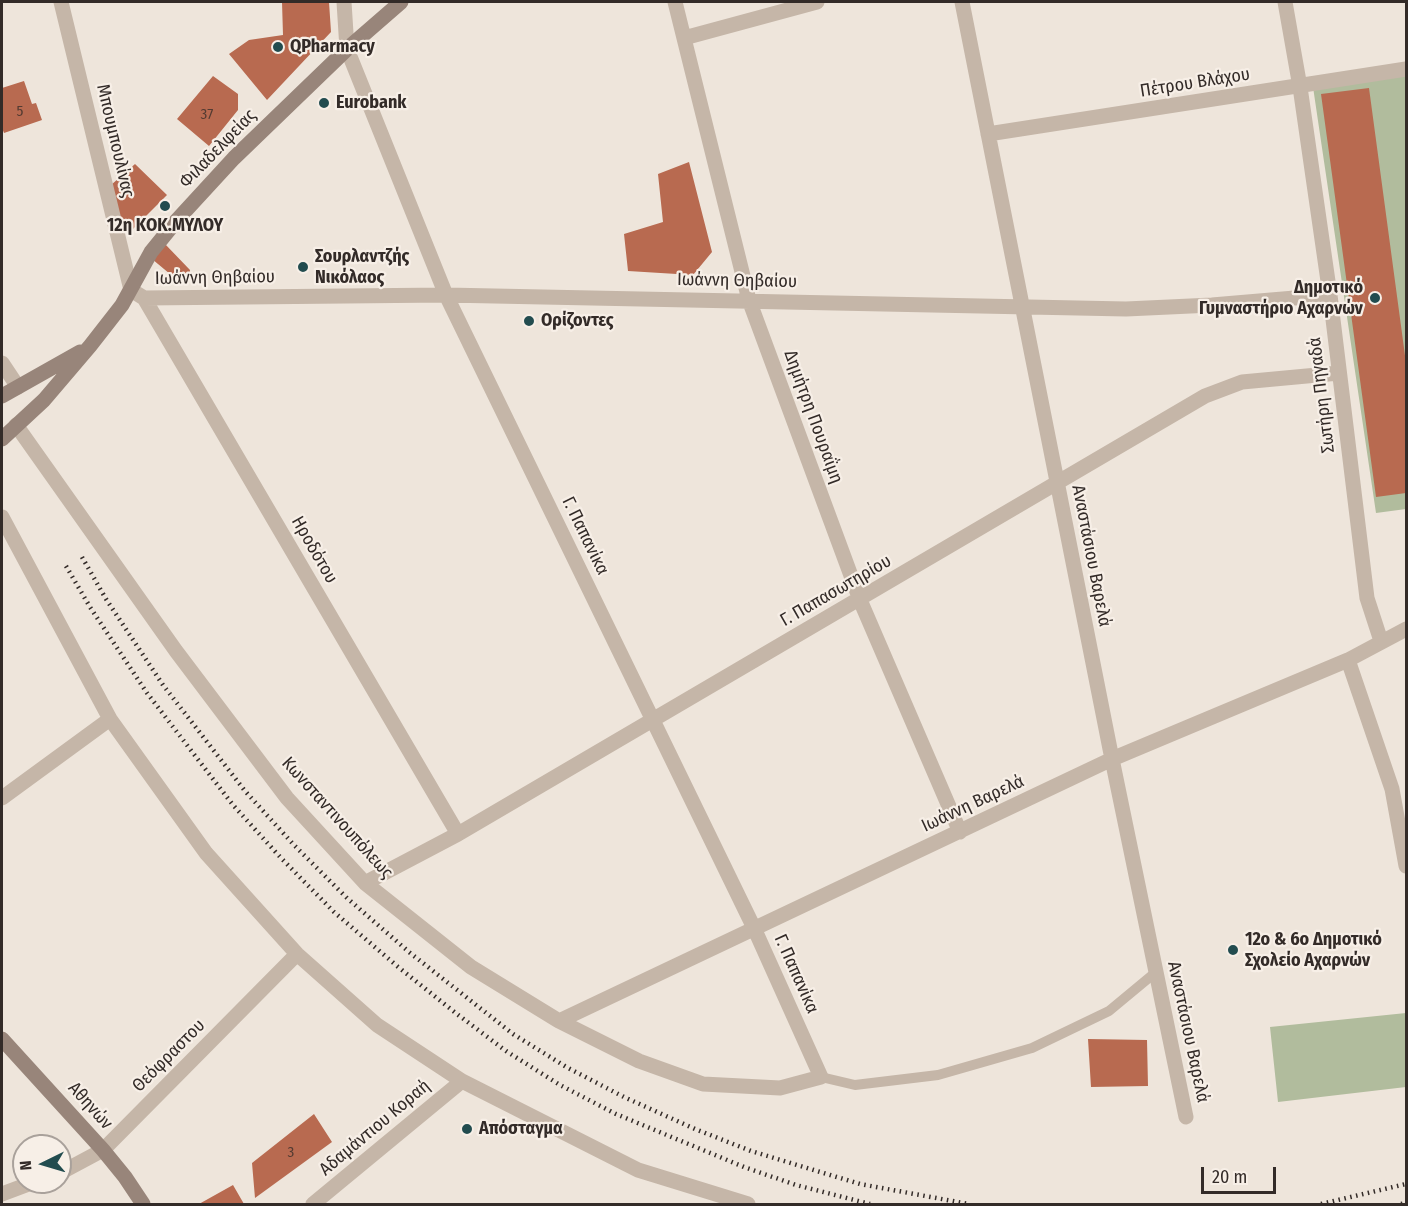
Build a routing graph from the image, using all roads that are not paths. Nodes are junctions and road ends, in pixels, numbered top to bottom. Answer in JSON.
{"nodes":[{"id":1,"x":62,"y":2,"type":"edge"},
{"id":2,"x":344,"y":2,"type":"edge"},
{"id":3,"x":401,"y":2,"type":"edge"},
{"id":4,"x":675,"y":2,"type":"edge"},
{"id":5,"x":817,"y":2,"type":"edge"},
{"id":6,"x":962,"y":2,"type":"edge"},
{"id":7,"x":1285,"y":2,"type":"edge"},
{"id":8,"x":684,"y":38,"type":"junction"},
{"id":9,"x":347,"y":49,"type":"junction"},
{"id":10,"x":1407,"y":69,"type":"edge"},
{"id":11,"x":1300,"y":87,"type":"junction"},
{"id":12,"x":988,"y":134,"type":"junction"},
{"id":13,"x":138,"y":294,"type":"junction"},
{"id":14,"x":446,"y":295,"type":"junction"},
{"id":15,"x":1330,"y":295,"type":"junction"},
{"id":16,"x":749,"y":300,"type":"junction"},
{"id":17,"x":1022,"y":306,"type":"junction"},
{"id":18,"x":90,"y":346,"type":"junction"},
{"id":19,"x":2,"y":363,"type":"edge"},
{"id":20,"x":1339,"y":373,"type":"junction"},
{"id":21,"x":18,"y":387,"type":"junction"},
{"id":22,"x":2,"y":396,"type":"edge"},
{"id":23,"x":16,"y":425,"type":"junction"},
{"id":24,"x":2,"y":439,"type":"edge"},
{"id":25,"x":1057,"y":484,"type":"junction"},
{"id":26,"x":2,"y":517,"type":"edge"},
{"id":27,"x":860,"y":600,"type":"junction"},
{"id":28,"x":1407,"y":629,"type":"edge"},
{"id":29,"x":1381,"y":641,"type":"junction"},
{"id":30,"x":1348,"y":660,"type":"junction"},
{"id":31,"x":110,"y":718,"type":"junction"},
{"id":32,"x":651,"y":720,"type":"junction"},
{"id":33,"x":1112,"y":759,"type":"junction"},
{"id":34,"x":2,"y":798,"type":"edge"},
{"id":35,"x":960,"y":832,"type":"junction"},
{"id":36,"x":458,"y":834,"type":"junction"},
{"id":37,"x":1407,"y":866,"type":"edge"},
{"id":38,"x":366,"y":883,"type":"junction"},
{"id":39,"x":754,"y":928,"type":"junction"},
{"id":40,"x":297,"y":954,"type":"junction"},
{"id":41,"x":1156,"y":972,"type":"junction"},
{"id":42,"x":559,"y":1021,"type":"junction"},
{"id":43,"x":2,"y":1039,"type":"edge"},
{"id":44,"x":821,"y":1077,"type":"junction"},
{"id":45,"x":462,"y":1081,"type":"junction"},
{"id":46,"x":1186,"y":1117,"type":"dead end"},
{"id":47,"x":103,"y":1150,"type":"junction"},
{"id":48,"x":72,"y":1167,"type":"edge"},
{"id":49,"x":143,"y":1204,"type":"edge"},
{"id":50,"x":313,"y":1204,"type":"edge"},
{"id":51,"x":748,"y":1204,"type":"edge"}],
"edges":[{"from":1,"to":13,"type":"street","name":"Μπουμπουλίνας"},
{"from":2,"to":9,"type":"street","name":"Γ. Παπανίκα"},
{"from":3,"to":9,"type":"main road","name":"Φιλαδελφείας"},
{"from":4,"to":8,"type":"street","name":"Δημήτρη Πουραΐμη"},
{"from":5,"to":8,"type":"street"},
{"from":6,"to":12,"type":"street","name":"Αναστάσιου Βαρελά"},
{"from":7,"to":11,"type":"street","name":"Σωτήρη Πηγαδά"},
{"from":8,"to":16,"type":"street","name":"Δημήτρη Πουραΐμη"},
{"from":9,"to":13,"type":"main road","name":"Φιλαδελφείας"},
{"from":9,"to":14,"type":"street","name":"Γ. Παπανίκα"},
{"from":10,"to":11,"type":"street","name":"Πέτρου Βλάχου"},
{"from":11,"to":12,"type":"street","name":"Πέτρου Βλάχου"},
{"from":11,"to":15,"type":"street","name":"Σωτήρη Πηγαδά"},
{"from":12,"to":17,"type":"street","name":"Αναστάσιου Βαρελά"},
{"from":13,"to":14,"type":"street","name":"Ιωάννη Θηβαίου"},
{"from":13,"to":18,"type":"main road","name":"Φιλαδελφείας"},
{"from":13,"to":36,"type":"street","name":"Ηροδότου"},
{"from":14,"to":16,"type":"street","name":"Ιωάννη Θηβαίου"},
{"from":14,"to":32,"type":"street","name":"Γ. Παπανίκα"},
{"from":15,"to":17,"type":"street","name":"Ιωάννη Θηβαίου"},
{"from":15,"to":20,"type":"street","name":"Σωτήρη Πηγαδά"},
{"from":16,"to":17,"type":"street","name":"Ιωάννη Θηβαίου"},
{"from":16,"to":27,"type":"street","name":"Δημήτρη Πουραΐμη"},
{"from":17,"to":25,"type":"street","name":"Αναστάσιου Βαρελά"},
{"from":18,"to":21,"type":"main road","name":"Φιλαδελφείας"},
{"from":18,"to":23,"type":"main road","name":"Φιλαδελφείας"},
{"from":19,"to":21,"type":"street"},
{"from":20,"to":25,"type":"street","name":"Γ. Παπασωτηρίου"},
{"from":20,"to":29,"type":"street","name":"Σωτήρη Πηγαδά"},
{"from":21,"to":22,"type":"main road","name":"Φιλαδελφείας"},
{"from":23,"to":24,"type":"main road","name":"Φιλαδελφείας"},
{"from":23,"to":38,"type":"street","name":"Κωνσταντινουπόλεως"},
{"from":25,"to":27,"type":"street","name":"Γ. Παπασωτηρίου"},
{"from":25,"to":33,"type":"street","name":"Αναστάσιου Βαρελά"},
{"from":26,"to":31,"type":"street"},
{"from":27,"to":32,"type":"street","name":"Γ. Παπασωτηρίου"},
{"from":27,"to":35,"type":"street","name":"Δημήτρη Πουραΐμη"},
{"from":28,"to":29,"type":"street","name":"Ιωάννη Βαρελά"},
{"from":29,"to":30,"type":"street","name":"Ιωάννη Βαρελά"},
{"from":30,"to":33,"type":"street","name":"Ιωάννη Βαρελά"},
{"from":30,"to":37,"type":"street"},
{"from":31,"to":34,"type":"street"},
{"from":31,"to":40,"type":"street"},
{"from":32,"to":36,"type":"street","name":"Γ. Παπασωτηρίου"},
{"from":32,"to":39,"type":"street","name":"Γ. Παπανίκα"},
{"from":33,"to":35,"type":"street","name":"Ιωάννη Βαρελά"},
{"from":33,"to":41,"type":"street","name":"Αναστάσιου Βαρελά"},
{"from":35,"to":39,"type":"street","name":"Ιωάννη Βαρελά"},
{"from":36,"to":38,"type":"street","name":"Γ. Παπασωτηρίου"},
{"from":38,"to":42,"type":"street","name":"Κωνσταντινουπόλεως"},
{"from":39,"to":42,"type":"street","name":"Ιωάννη Βαρελά"},
{"from":39,"to":44,"type":"street","name":"Γ. Παπανίκα"},
{"from":40,"to":45,"type":"street"},
{"from":40,"to":47,"type":"street","name":"Θεόφραστου"},
{"from":41,"to":44,"type":"lane"},
{"from":41,"to":46,"type":"street","name":"Αναστάσιου Βαρελά"},
{"from":42,"to":44,"type":"street","name":"Κωνσταντινουπόλεως"},
{"from":43,"to":47,"type":"main road","name":"Αθηνών"},
{"from":45,"to":50,"type":"street","name":"Αδαμάντιου Κοραή"},
{"from":45,"to":51,"type":"street"},
{"from":47,"to":48,"type":"street","name":"Θεόφραστου"},
{"from":47,"to":49,"type":"main road","name":"Αθηνών"}]}
